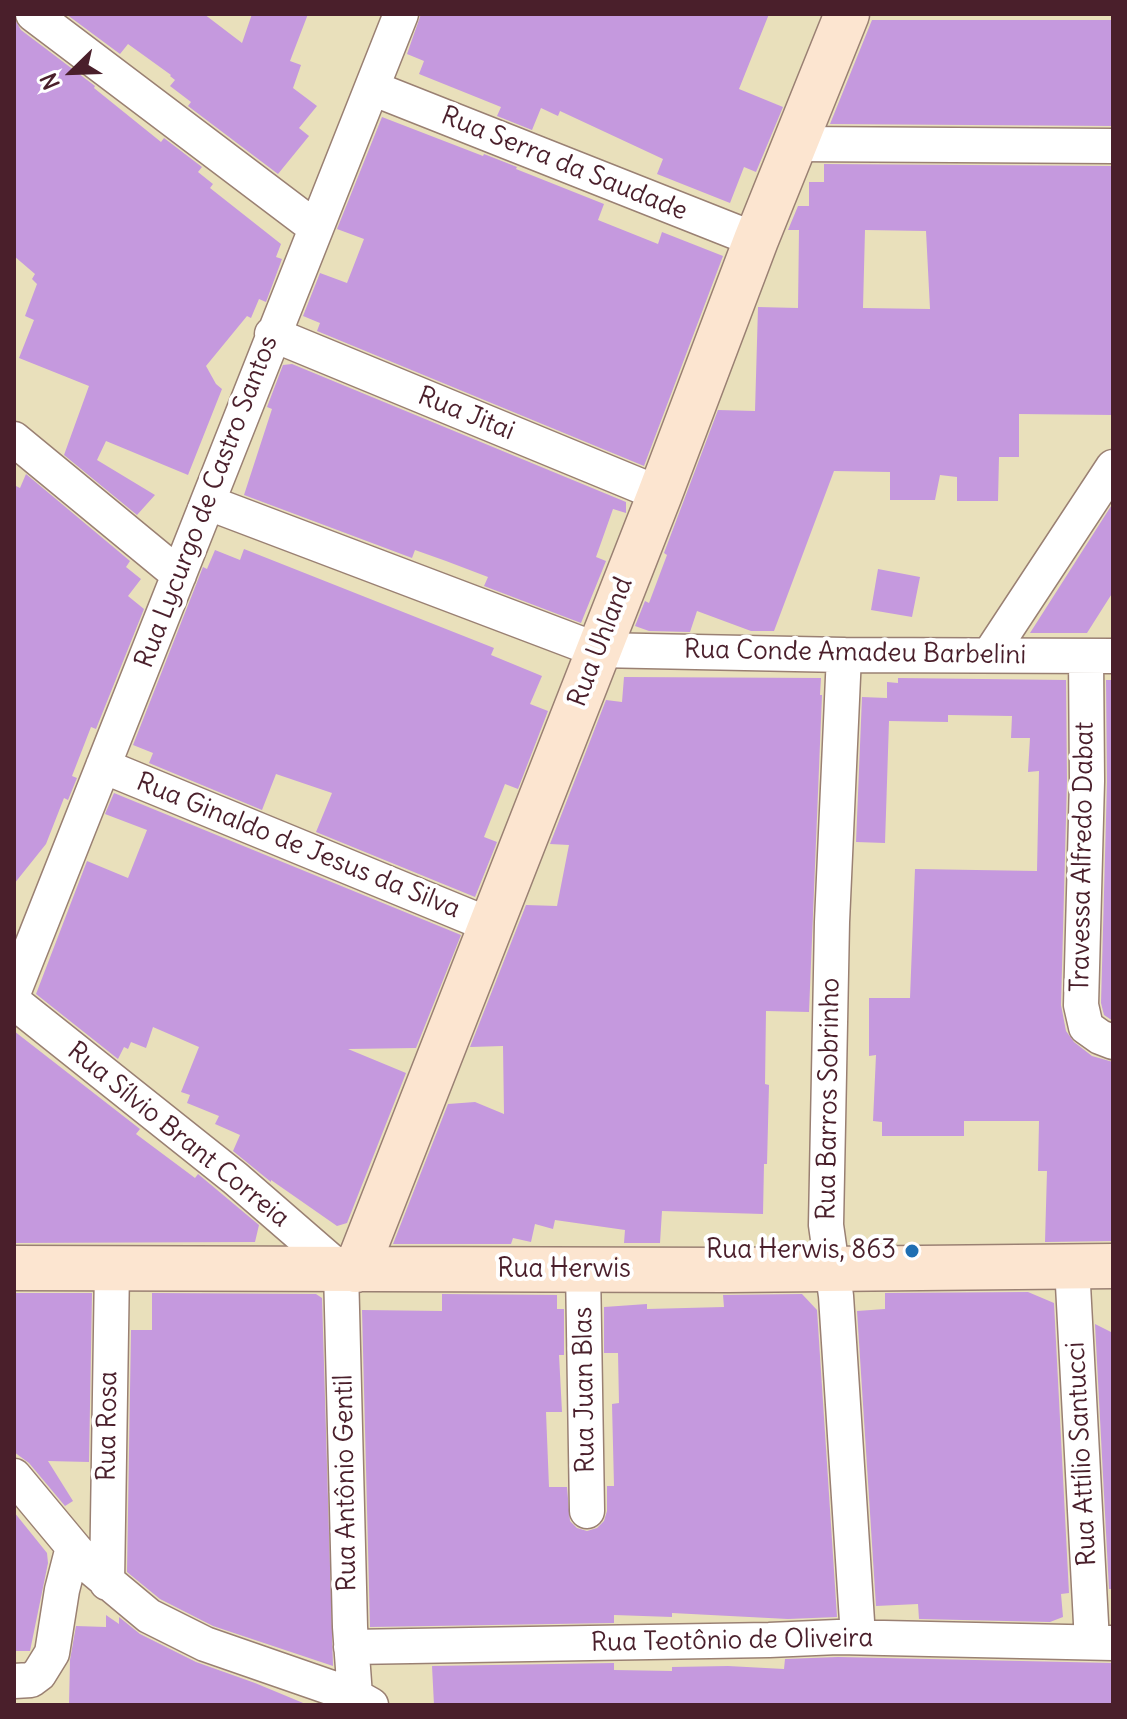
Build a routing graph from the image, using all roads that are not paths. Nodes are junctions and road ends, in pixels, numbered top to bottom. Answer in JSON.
{"nodes":[{"id":1,"x":33,"y":14,"type":"edge"},
{"id":2,"x":401,"y":14,"type":"edge"},
{"id":3,"x":847,"y":14,"type":"edge"},
{"id":4,"x":372,"y":88,"type":"junction"},
{"id":5,"x":795,"y":144,"type":"junction"},
{"id":6,"x":1113,"y":146,"type":"edge"},
{"id":7,"x":316,"y":228,"type":"junction"},
{"id":8,"x":756,"y":240,"type":"junction"},
{"id":9,"x":272,"y":334,"type":"junction"},
{"id":10,"x":14,"y":439,"type":"edge"},
{"id":11,"x":1113,"y":467,"type":"edge"},
{"id":12,"x":660,"y":494,"type":"junction"},
{"id":13,"x":209,"y":503,"type":"junction"},
{"id":14,"x":179,"y":575,"type":"junction"},
{"id":15,"x":597,"y":650,"type":"junction"},
{"id":16,"x":990,"y":654,"type":"junction"},
{"id":17,"x":844,"y":655,"type":"junction"},
{"id":18,"x":1100,"y":656,"type":"edge"},
{"id":19,"x":103,"y":766,"type":"junction"},
{"id":20,"x":492,"y":926,"type":"junction"},
{"id":21,"x":14,"y":991,"type":"edge"},
{"id":22,"x":14,"y":1002,"type":"edge"},
{"id":23,"x":1113,"y":1042,"type":"edge"},
{"id":24,"x":1092,"y":1266,"type":"edge"},
{"id":25,"x":832,"y":1267,"type":"junction"},
{"id":26,"x":14,"y":1268,"type":"edge"},
{"id":27,"x":112,"y":1268,"type":"junction"},
{"id":28,"x":583,"y":1269,"type":"junction"},
{"id":29,"x":348,"y":1270,"type":"junction"},
{"id":30,"x":14,"y":1476,"type":"edge"},
{"id":31,"x":587,"y":1511,"type":"dead end"},
{"id":32,"x":73,"y":1547,"type":"junction"},
{"id":33,"x":107,"y":1583,"type":"junction"},
{"id":34,"x":858,"y":1637,"type":"junction"},
{"id":35,"x":1102,"y":1642,"type":"edge"},
{"id":36,"x":351,"y":1647,"type":"junction"},
{"id":37,"x":14,"y":1681,"type":"edge"},
{"id":38,"x":364,"y":1700,"type":"edge"}],
"edges":[{"from":1,"to":7,"type":"street"},
{"from":2,"to":4,"type":"street","name":"Rua Lycurgo de Castro Santos"},
{"from":3,"to":5,"type":"street","name":"Rua Uhland"},
{"from":4,"to":7,"type":"street","name":"Rua Lycurgo de Castro Santos"},
{"from":4,"to":8,"type":"street","name":"Rua Serra da Saudade"},
{"from":5,"to":6,"type":"street"},
{"from":5,"to":8,"type":"street","name":"Rua Uhland"},
{"from":7,"to":9,"type":"street","name":"Rua Lycurgo de Castro Santos"},
{"from":8,"to":12,"type":"street","name":"Rua Uhland"},
{"from":9,"to":12,"type":"street","name":"Rua Jitai"},
{"from":9,"to":13,"type":"street","name":"Rua Lycurgo de Castro Santos"},
{"from":10,"to":14,"type":"street"},
{"from":11,"to":16,"type":"street"},
{"from":12,"to":15,"type":"street","name":"Rua Uhland"},
{"from":13,"to":14,"type":"street","name":"Rua Lycurgo de Castro Santos"},
{"from":13,"to":15,"type":"street","name":"Rua Conde Amadeu Barbelini"},
{"from":14,"to":19,"type":"street","name":"Rua Lycurgo de Castro Santos"},
{"from":15,"to":17,"type":"street","name":"Rua Conde Amadeu Barbelini"},
{"from":15,"to":20,"type":"street","name":"Rua Uhland"},
{"from":16,"to":17,"type":"street","name":"Rua Conde Amadeu Barbelini"},
{"from":16,"to":18,"type":"street","name":"Rua Conde Amadeu Barbelini"},
{"from":17,"to":25,"type":"street","name":"Rua Barros Sobrinho"},
{"from":18,"to":23,"type":"street","name":"Travessa Alfredo Dabat"},
{"from":19,"to":20,"type":"street","name":"Rua Ginaldo de Jesus da Silva"},
{"from":19,"to":21,"type":"street","name":"Rua Lycurgo de Castro Santos"},
{"from":20,"to":29,"type":"street","name":"Rua Uhland"},
{"from":22,"to":29,"type":"street","name":"Rua Sílvio Brant Correia"},
{"from":24,"to":25,"type":"street","name":"Rua Herwis"},
{"from":24,"to":35,"type":"street","name":"Rua Attílio Santucci"},
{"from":25,"to":28,"type":"street","name":"Rua Herwis"},
{"from":25,"to":34,"type":"street","name":"Rua Barros Sobrinho"},
{"from":26,"to":27,"type":"street","name":"Rua Herwis"},
{"from":27,"to":29,"type":"street","name":"Rua Herwis"},
{"from":27,"to":33,"type":"street","name":"Rua Rosa"},
{"from":28,"to":29,"type":"street","name":"Rua Herwis"},
{"from":28,"to":31,"type":"street","name":"Rua Juan Blas"},
{"from":29,"to":36,"type":"street","name":"Rua Antônio Gentil"},
{"from":30,"to":32,"type":"street"},
{"from":32,"to":33,"type":"street"},
{"from":32,"to":37,"type":"street"},
{"from":33,"to":38,"type":"street"},
{"from":34,"to":35,"type":"street","name":"Rua Teotônio de Oliveira"},
{"from":34,"to":36,"type":"street","name":"Rua Teotônio de Oliveira"},
{"from":36,"to":38,"type":"street","name":"Rua Antônio Gentil"}]}
